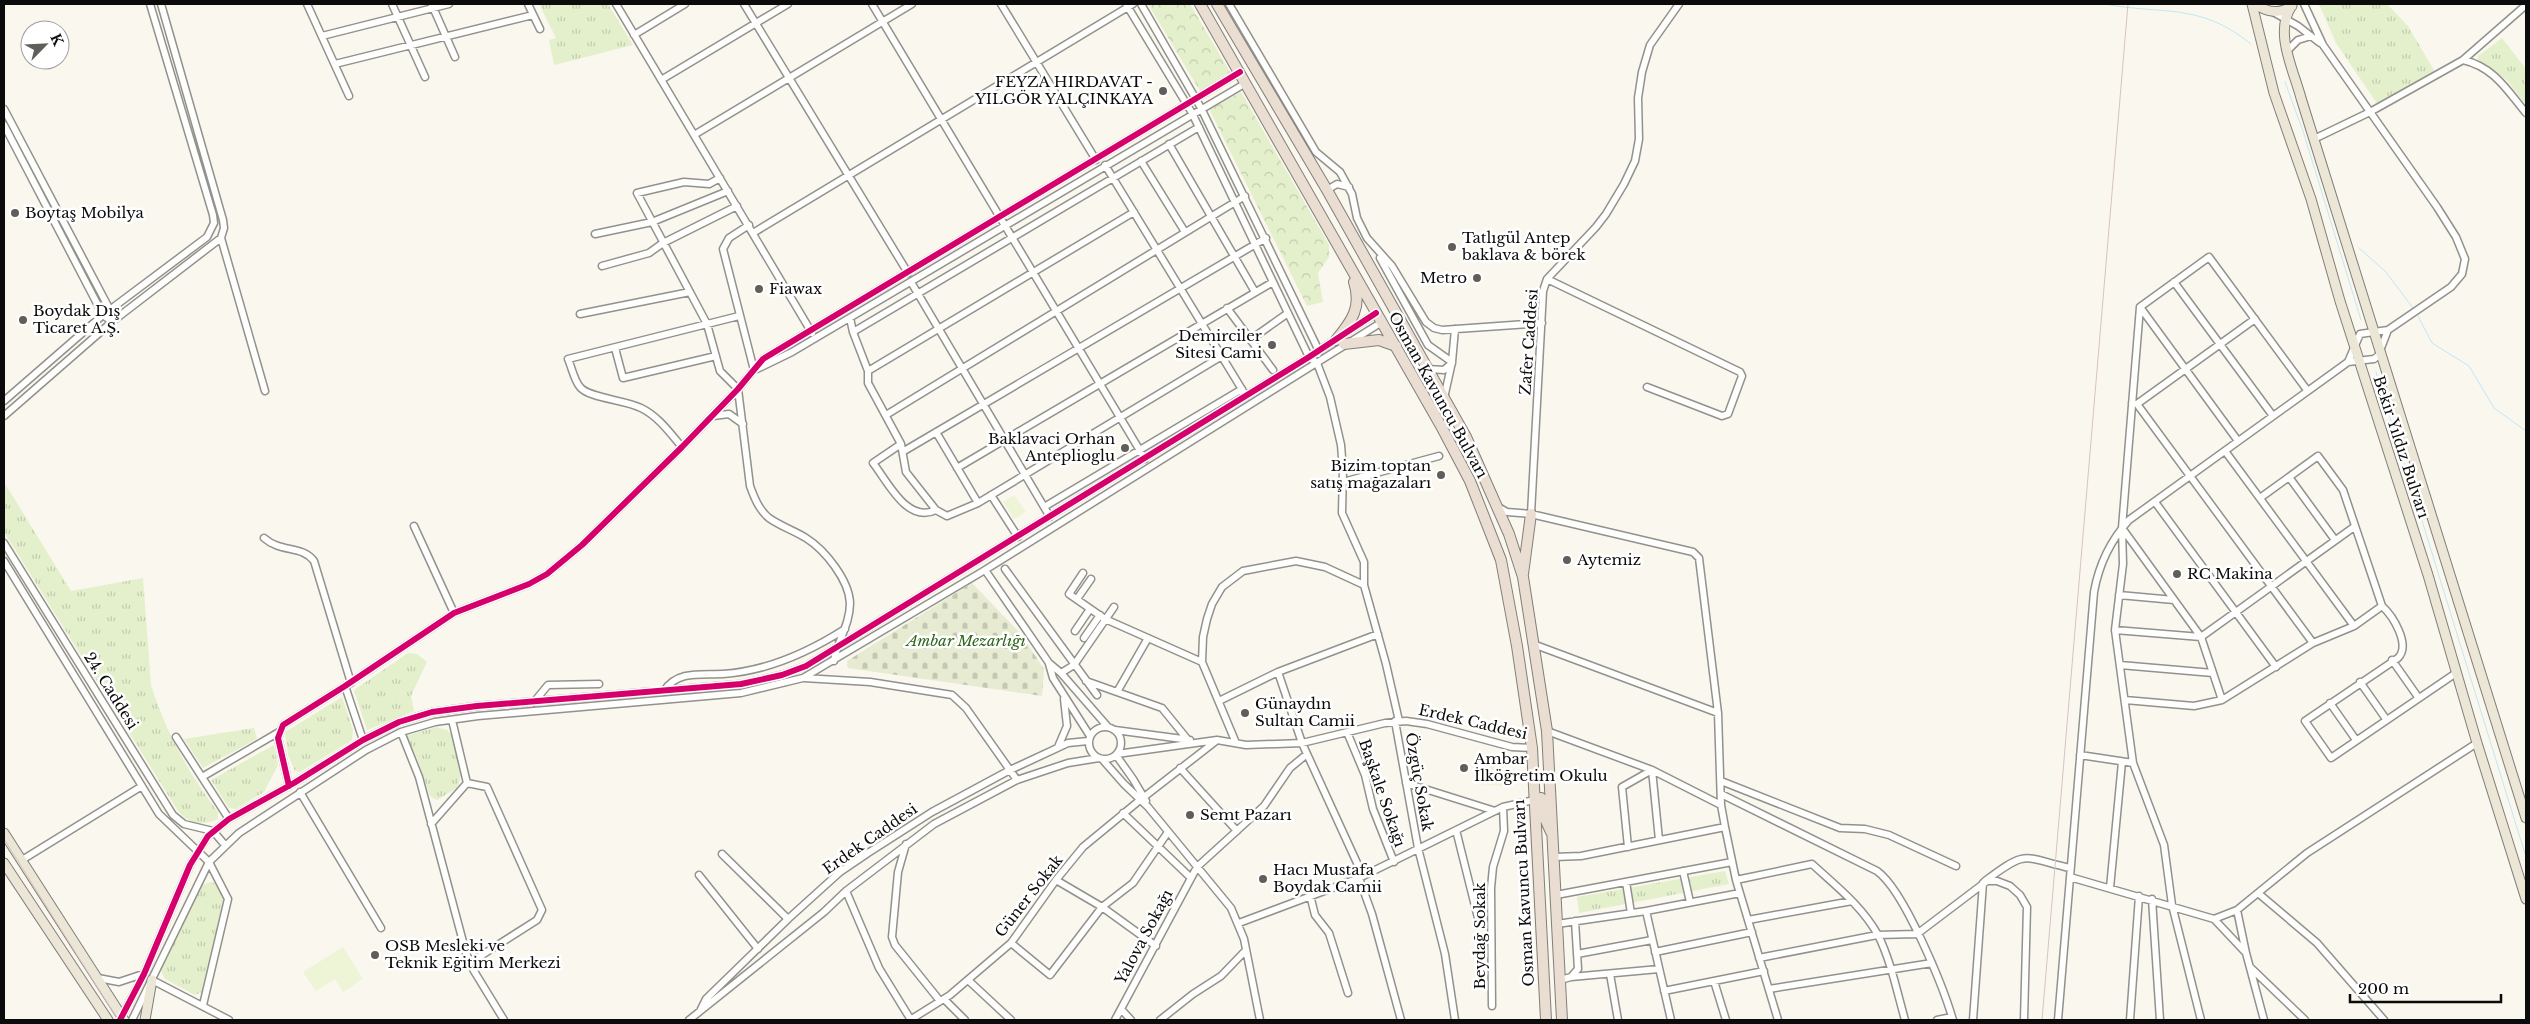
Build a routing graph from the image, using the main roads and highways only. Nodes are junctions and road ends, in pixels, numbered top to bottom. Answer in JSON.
{"nodes":[{"id":1,"x":1200,"y":4,"type":"edge"},
{"id":2,"x":1217,"y":4,"type":"edge"},
{"id":3,"x":2254,"y":4,"type":"edge"},
{"id":4,"x":2293,"y":6,"type":"edge"},
{"id":5,"x":1350,"y":269,"type":"junction"},
{"id":6,"x":1392,"y":309,"type":"junction"},
{"id":7,"x":1377,"y":314,"type":"junction"},
{"id":8,"x":1396,"y":346,"type":"junction"},
{"id":9,"x":1532,"y":514,"type":"road end"},
{"id":10,"x":1522,"y":577,"type":"junction"},
{"id":11,"x":1532,"y":748,"type":"junction"},
{"id":12,"x":2526,"y":818,"type":"edge"},
{"id":13,"x":4,"y":832,"type":"edge"},
{"id":14,"x":1553,"y":838,"type":"junction"},
{"id":15,"x":4,"y":863,"type":"edge"},
{"id":16,"x":6,"y":873,"type":"edge"},
{"id":17,"x":2526,"y":899,"type":"edge"},
{"id":18,"x":152,"y":980,"type":"road end"},
{"id":19,"x":122,"y":1019,"type":"edge"},
{"id":20,"x":108,"y":1020,"type":"edge"},
{"id":21,"x":145,"y":1020,"type":"edge"},
{"id":22,"x":1546,"y":1020,"type":"edge"},
{"id":23,"x":1562,"y":1020,"type":"edge"}],
"edges":[{"from":1,"to":5,"type":"highway","name":"Osman Kavuncu Bulvarı"},
{"from":2,"to":6,"type":"highway","name":"Osman Kavuncu Bulvarı"},
{"from":3,"to":4,"type":"main road"},
{"from":3,"to":17,"type":"main road","name":"Bekir Yıldız Bulvarı"},
{"from":4,"to":12,"type":"main road","name":"Bekir Yıldız Bulvarı"},
{"from":5,"to":7,"type":"highway","name":"Osman Kavuncu Bulvarı"},
{"from":5,"to":8,"type":"highway"},
{"from":6,"to":7,"type":"highway"},
{"from":6,"to":7,"type":"highway"},
{"from":6,"to":10,"type":"highway","name":"Osman Kavuncu Bulvarı"},
{"from":7,"to":8,"type":"highway","name":"Osman Kavuncu Bulvarı"},
{"from":8,"to":11,"type":"highway","name":"Osman Kavuncu Bulvarı"},
{"from":9,"to":10,"type":"highway"},
{"from":10,"to":14,"type":"highway","name":"Osman Kavuncu Bulvarı"},
{"from":11,"to":14,"type":"highway"},
{"from":11,"to":22,"type":"highway","name":"Osman Kavuncu Bulvarı"},
{"from":13,"to":19,"type":"main road"},
{"from":14,"to":23,"type":"highway","name":"Osman Kavuncu Bulvarı"},
{"from":15,"to":16,"type":"main road"},
{"from":16,"to":20,"type":"main road"},
{"from":18,"to":21,"type":"main road"}]}
